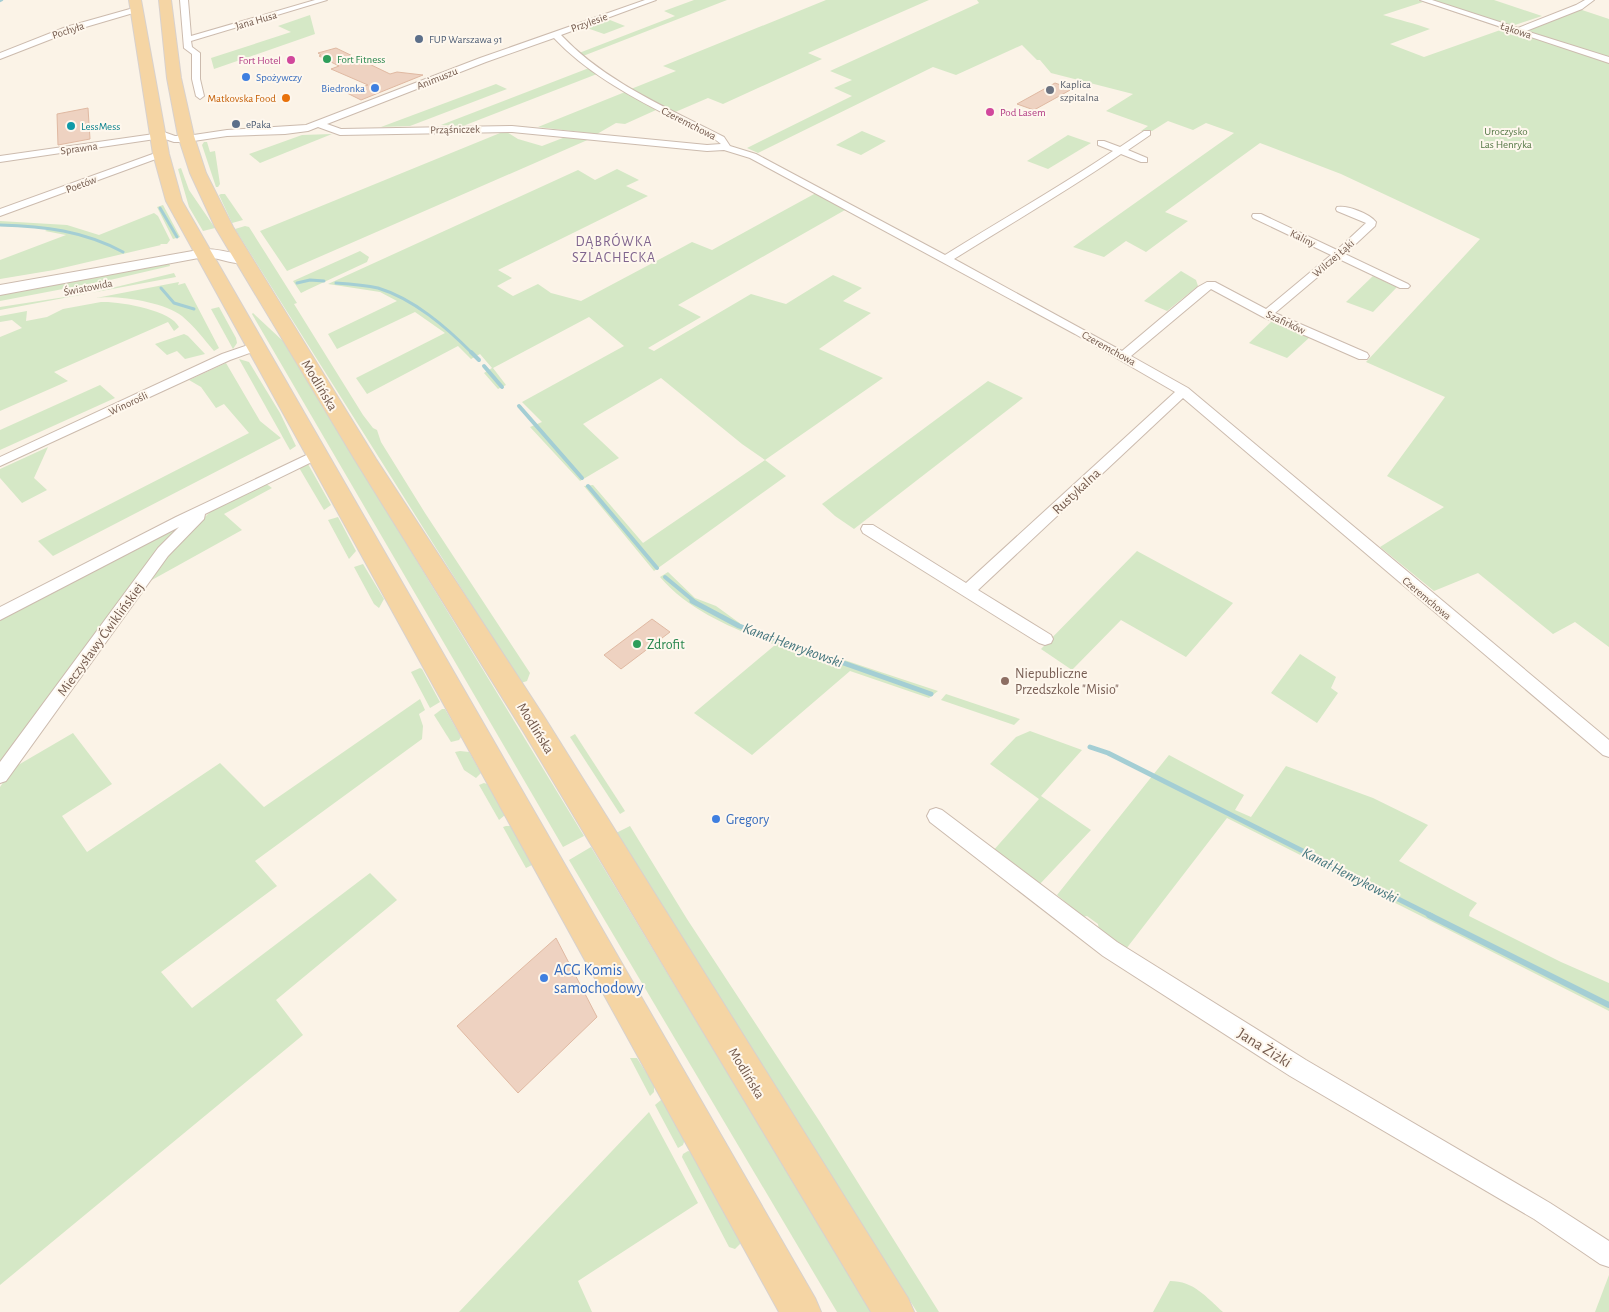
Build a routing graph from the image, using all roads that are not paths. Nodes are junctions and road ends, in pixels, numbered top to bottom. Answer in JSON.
{"nodes":[{"id":1,"x":165,"y":0,"type":"edge"},
{"id":2,"x":184,"y":0,"type":"edge"},
{"id":3,"x":323,"y":0,"type":"edge"},
{"id":4,"x":652,"y":0,"type":"edge"},
{"id":5,"x":1424,"y":0,"type":"edge"},
{"id":6,"x":1590,"y":0,"type":"edge"},
{"id":7,"x":136,"y":4,"type":"edge"},
{"id":8,"x":1518,"y":31,"type":"junction"},
{"id":9,"x":554,"y":34,"type":"junction"},
{"id":10,"x":183,"y":49,"type":"junction"},
{"id":11,"x":196,"y":55,"type":"junction"},
{"id":12,"x":0,"y":56,"type":"edge"},
{"id":13,"x":1609,"y":60,"type":"edge"},
{"id":14,"x":200,"y":96,"type":"dead end"},
{"id":15,"x":321,"y":124,"type":"junction"},
{"id":16,"x":1147,"y":133,"type":"dead end"},
{"id":17,"x":158,"y":134,"type":"junction"},
{"id":18,"x":188,"y":139,"type":"junction"},
{"id":19,"x":1101,"y":143,"type":"dead end"},
{"id":20,"x":725,"y":147,"type":"junction"},
{"id":21,"x":1121,"y":150,"type":"junction"},
{"id":22,"x":162,"y":155,"type":"junction"},
{"id":23,"x":0,"y":159,"type":"edge"},
{"id":24,"x":1144,"y":160,"type":"dead end"},
{"id":25,"x":1341,"y":209,"type":"dead end"},
{"id":26,"x":0,"y":213,"type":"edge"},
{"id":27,"x":1257,"y":216,"type":"dead end"},
{"id":28,"x":236,"y":247,"type":"junction"},
{"id":29,"x":207,"y":255,"type":"junction"},
{"id":30,"x":1338,"y":255,"type":"junction"},
{"id":31,"x":946,"y":260,"type":"junction"},
{"id":32,"x":174,"y":263,"type":"junction"},
{"id":33,"x":1211,"y":284,"type":"joint"},
{"id":34,"x":1404,"y":286,"type":"dead end"},
{"id":35,"x":0,"y":290,"type":"edge"},
{"id":36,"x":0,"y":304,"type":"edge"},
{"id":37,"x":1267,"y":314,"type":"junction"},
{"id":38,"x":257,"y":346,"type":"junction"},
{"id":39,"x":1123,"y":356,"type":"junction"},
{"id":40,"x":1362,"y":356,"type":"dead end"},
{"id":41,"x":1183,"y":391,"type":"junction"},
{"id":42,"x":317,"y":454,"type":"junction"},
{"id":43,"x":0,"y":462,"type":"edge"},
{"id":44,"x":206,"y":508,"type":"junction"},
{"id":45,"x":868,"y":529,"type":"dead end"},
{"id":46,"x":968,"y":590,"type":"junction"},
{"id":47,"x":0,"y":614,"type":"edge"},
{"id":48,"x":1045,"y":639,"type":"dead end"},
{"id":49,"x":1609,"y":750,"type":"edge"},
{"id":50,"x":0,"y":776,"type":"edge"},
{"id":51,"x":936,"y":816,"type":"dead end"},
{"id":52,"x":1609,"y":1255,"type":"edge"},
{"id":53,"x":801,"y":1312,"type":"edge"},
{"id":54,"x":894,"y":1312,"type":"edge"}],
"edges":[{"from":1,"to":10,"type":"main road","name":"Modlińska"},
{"from":2,"to":10,"type":"street","name":"Modlińska"},
{"from":3,"to":10,"type":"street","name":"Jana Husa"},
{"from":4,"to":9,"type":"street","name":"Przylesie"},
{"from":5,"to":8,"type":"street","name":"Łąkowa"},
{"from":6,"to":8,"type":"street"},
{"from":7,"to":12,"type":"street","name":"Pochyła"},
{"from":7,"to":17,"type":"main road"},
{"from":8,"to":13,"type":"street","name":"Łąkowa"},
{"from":9,"to":15,"type":"street","name":"Animuszu"},
{"from":9,"to":20,"type":"street","name":"Czeremchowa"},
{"from":10,"to":11,"type":"street"},
{"from":10,"to":11,"type":"street"},
{"from":10,"to":18,"type":"main road","name":"Modlińska"},
{"from":11,"to":14,"type":"street"},
{"from":15,"to":18,"type":"street"},
{"from":15,"to":20,"type":"street","name":"Prząśniczek"},
{"from":16,"to":21,"type":"street"},
{"from":17,"to":18,"type":"street"},
{"from":17,"to":22,"type":"main road"},
{"from":17,"to":23,"type":"street","name":"Sprawna"},
{"from":18,"to":22,"type":"street"},
{"from":18,"to":28,"type":"main road","name":"Modlińska"},
{"from":19,"to":21,"type":"street"},
{"from":20,"to":31,"type":"street","name":"Czeremchowa"},
{"from":21,"to":24,"type":"street"},
{"from":21,"to":31,"type":"street"},
{"from":22,"to":26,"type":"street","name":"Poetów"},
{"from":22,"to":29,"type":"main road"},
{"from":25,"to":30,"type":"street","name":"Wilczej Łąki"},
{"from":27,"to":30,"type":"street","name":"Kaliny"},
{"from":28,"to":29,"type":"street"},
{"from":28,"to":29,"type":"street"},
{"from":28,"to":54,"type":"main road","name":"Modlińska"},
{"from":29,"to":32,"type":"street","name":"Światowida"},
{"from":29,"to":38,"type":"main road"},
{"from":30,"to":34,"type":"street","name":"Kaliny"},
{"from":30,"to":37,"type":"street","name":"Wilczej Łąki"},
{"from":31,"to":39,"type":"street","name":"Czeremchowa"},
{"from":32,"to":35,"type":"street","name":"Światowida"},
{"from":32,"to":36,"type":"street","name":"Światowida"},
{"from":33,"to":37,"type":"street","name":"Szafirków"},
{"from":33,"to":39,"type":"street"},
{"from":37,"to":40,"type":"street","name":"Szafirków"},
{"from":38,"to":42,"type":"main road"},
{"from":38,"to":43,"type":"street","name":"Winorośli"},
{"from":39,"to":41,"type":"street","name":"Czeremchowa"},
{"from":41,"to":46,"type":"street","name":"Rustykalna"},
{"from":41,"to":49,"type":"street","name":"Czeremchowa"},
{"from":42,"to":44,"type":"street","name":"Mieczysławy Ćwiklińskiej"},
{"from":42,"to":53,"type":"main road"},
{"from":44,"to":47,"type":"street","name":"Mieczysławy Ćwiklińskiej"},
{"from":44,"to":50,"type":"street","name":"Mieczysławy Ćwiklińskiej"},
{"from":45,"to":46,"type":"street"},
{"from":46,"to":48,"type":"street"},
{"from":51,"to":52,"type":"street","name":"Jana Żiżki"}]}
